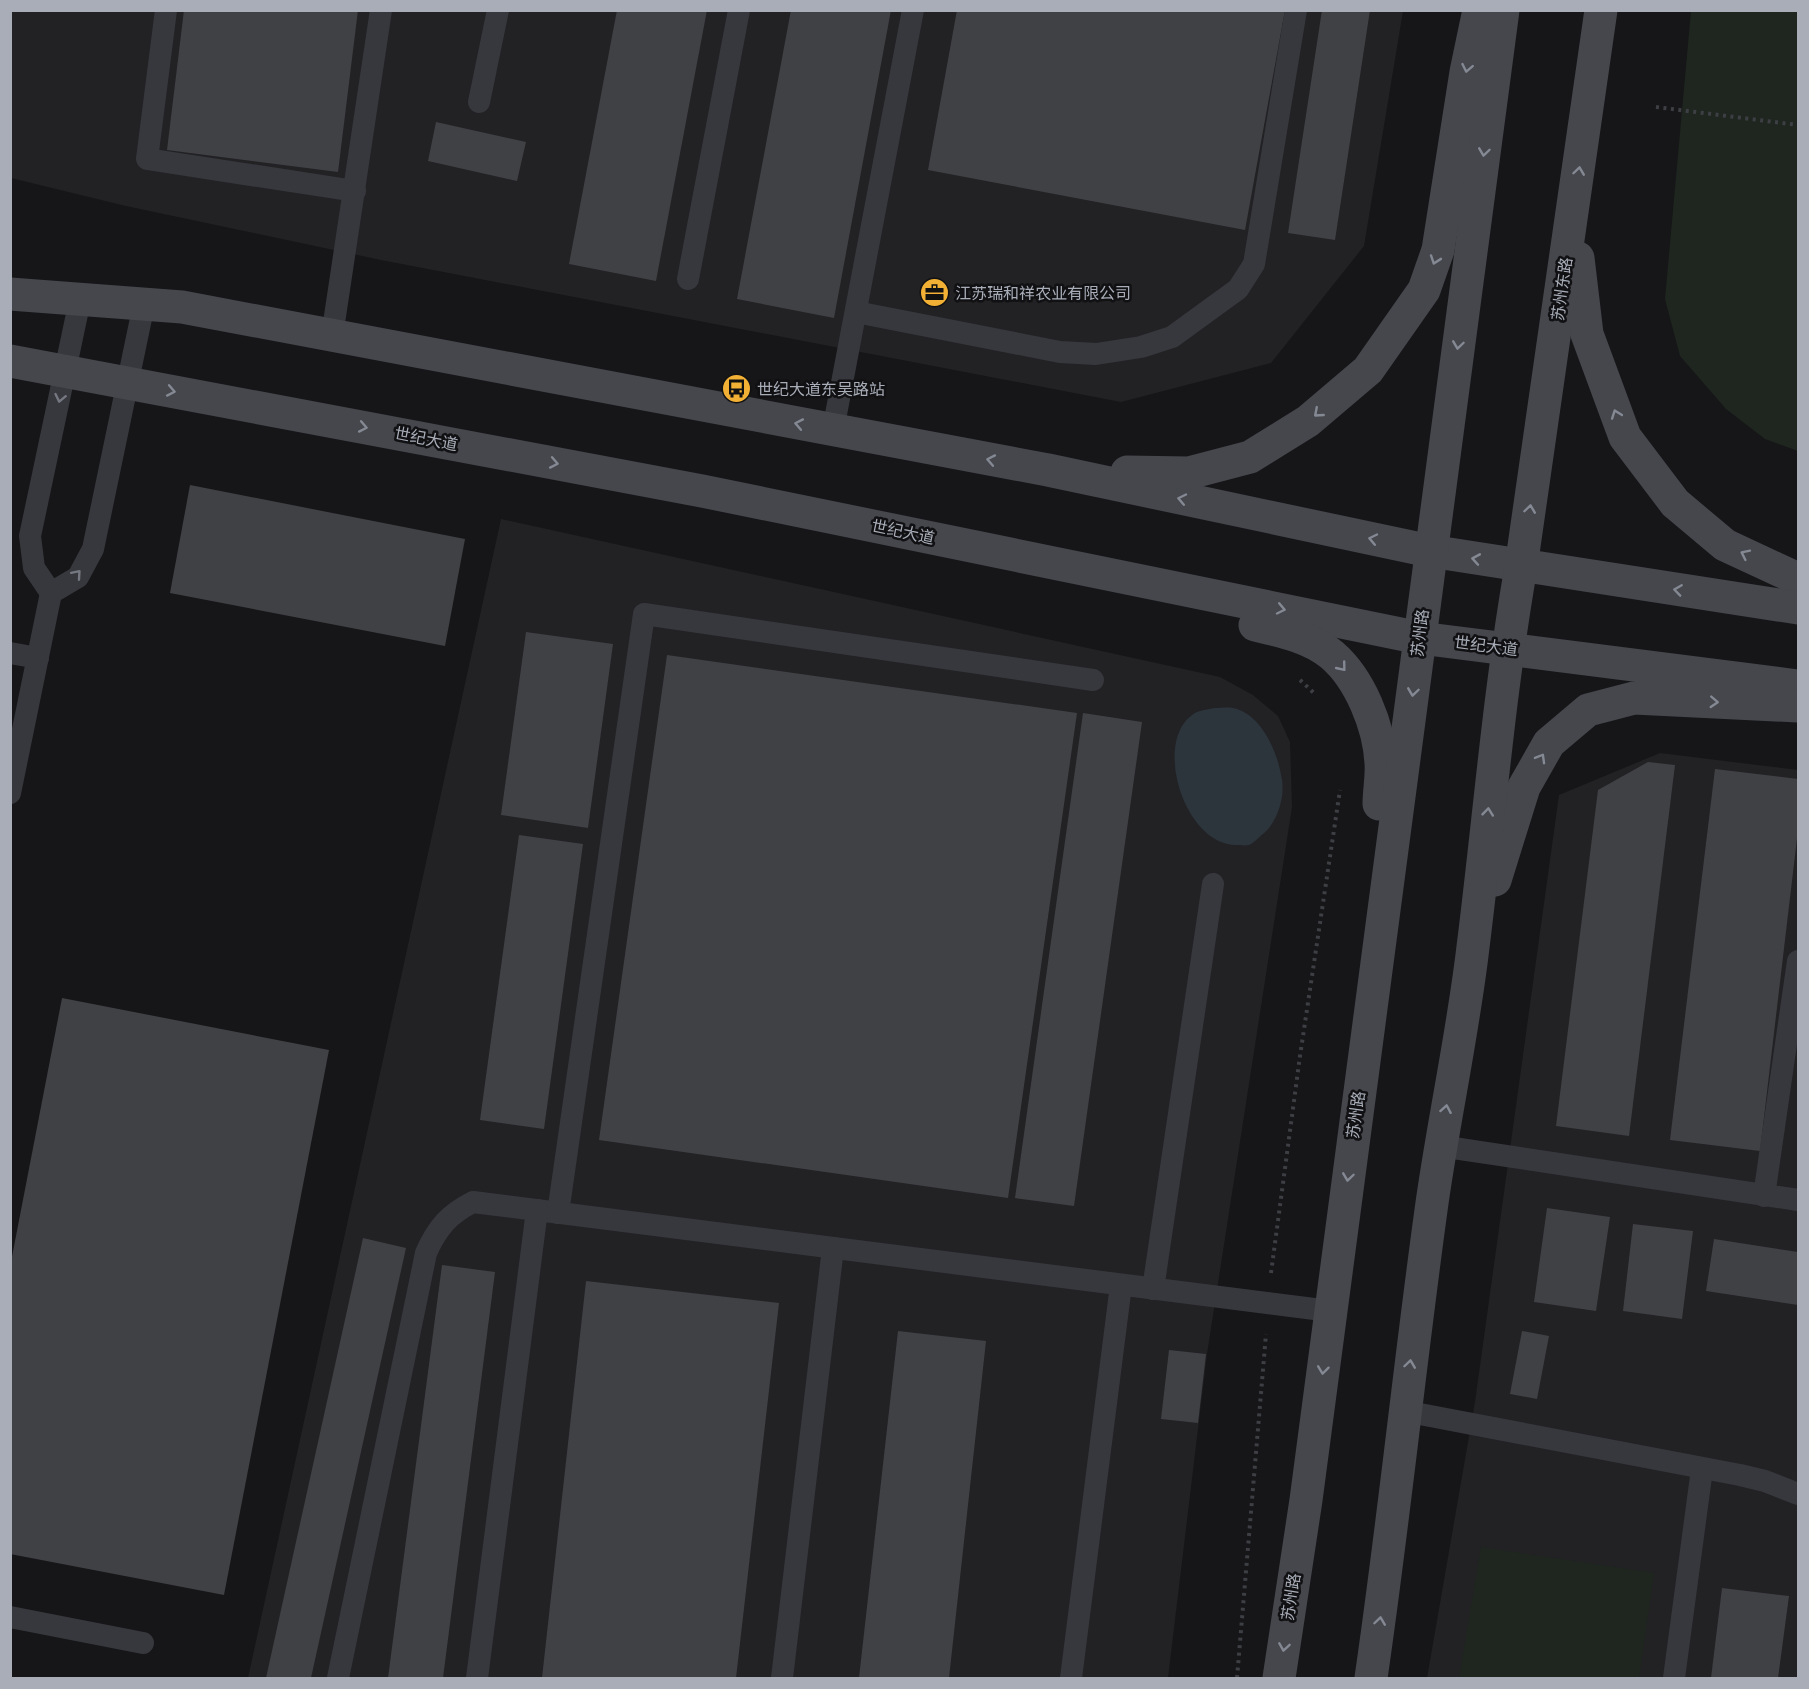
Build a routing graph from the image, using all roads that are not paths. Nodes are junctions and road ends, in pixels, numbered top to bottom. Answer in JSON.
{"nodes":[{"id":1,"x":166,"y":10,"type":"edge"},
{"id":2,"x":381,"y":10,"type":"edge"},
{"id":3,"x":498,"y":10,"type":"edge"},
{"id":4,"x":739,"y":10,"type":"edge"},
{"id":5,"x":913,"y":10,"type":"edge"},
{"id":6,"x":1296,"y":10,"type":"edge"},
{"id":7,"x":1479,"y":10,"type":"edge"},
{"id":8,"x":1503,"y":10,"type":"edge"},
{"id":9,"x":1600,"y":10,"type":"edge"},
{"id":10,"x":479,"y":102,"type":"dead end"},
{"id":11,"x":355,"y":190,"type":"junction"},
{"id":12,"x":1573,"y":213,"type":"junction"},
{"id":13,"x":688,"y":279,"type":"dead end"},
{"id":14,"x":10,"y":294,"type":"edge"},
{"id":15,"x":80,"y":300,"type":"junction"},
{"id":16,"x":144,"y":304,"type":"junction"},
{"id":17,"x":856,"y":312,"type":"junction"},
{"id":18,"x":332,"y":336,"type":"junction"},
{"id":19,"x":10,"y":361,"type":"edge"},
{"id":20,"x":65,"y":371,"type":"junction"},
{"id":21,"x":126,"y":383,"type":"junction"},
{"id":22,"x":833,"y":430,"type":"junction"},
{"id":23,"x":1048,"y":470,"type":"junction"},
{"id":24,"x":702,"y":491,"type":"junction"},
{"id":25,"x":1430,"y":551,"type":"junction"},
{"id":26,"x":1521,"y":567,"type":"junction"},
{"id":27,"x":1798,"y":579,"type":"edge"},
{"id":28,"x":51,"y":593,"type":"junction"},
{"id":29,"x":1798,"y":608,"type":"edge"},
{"id":30,"x":1420,"y":638,"type":"junction"},
{"id":31,"x":1507,"y":649,"type":"junction"},
{"id":32,"x":10,"y":653,"type":"edge"},
{"id":33,"x":38,"y":658,"type":"junction"},
{"id":34,"x":1093,"y":680,"type":"dead end"},
{"id":35,"x":1798,"y":686,"type":"edge"},
{"id":36,"x":1798,"y":706,"type":"edge"},
{"id":37,"x":10,"y":793,"type":"edge"},
{"id":38,"x":1213,"y":884,"type":"dead end"},
{"id":39,"x":1473,"y":951,"type":"junction"},
{"id":40,"x":1798,"y":961,"type":"edge"},
{"id":41,"x":1367,"y":1034,"type":"junction"},
{"id":42,"x":1440,"y":1146,"type":"junction"},
{"id":43,"x":1764,"y":1196,"type":"junction"},
{"id":44,"x":1798,"y":1200,"type":"edge"},
{"id":45,"x":547,"y":1211,"type":"junction"},
{"id":46,"x":833,"y":1248,"type":"junction"},
{"id":47,"x":1121,"y":1285,"type":"junction"},
{"id":48,"x":1153,"y":1289,"type":"junction"},
{"id":49,"x":1330,"y":1311,"type":"junction"},
{"id":50,"x":1404,"y":1411,"type":"junction"},
{"id":51,"x":1702,"y":1468,"type":"junction"},
{"id":52,"x":1798,"y":1494,"type":"edge"},
{"id":53,"x":10,"y":1617,"type":"edge"},
{"id":54,"x":143,"y":1643,"type":"dead end"},
{"id":55,"x":338,"y":1678,"type":"edge"},
{"id":56,"x":477,"y":1678,"type":"edge"},
{"id":57,"x":782,"y":1678,"type":"edge"},
{"id":58,"x":1071,"y":1678,"type":"edge"},
{"id":59,"x":1279,"y":1678,"type":"edge"},
{"id":60,"x":1371,"y":1678,"type":"edge"},
{"id":61,"x":1674,"y":1678,"type":"edge"}],
"edges":[{"from":1,"to":11,"type":"lane"},
{"from":2,"to":11,"type":"lane"},
{"from":3,"to":10,"type":"lane"},
{"from":4,"to":13,"type":"lane"},
{"from":5,"to":17,"type":"lane"},
{"from":6,"to":17,"type":"lane"},
{"from":7,"to":23,"type":"street","one_way":true},
{"from":8,"to":25,"type":"street","one_way":true},
{"from":12,"to":9,"type":"street","name":"苏州东路","one_way":true},
{"from":11,"to":18,"type":"lane"},
{"from":26,"to":12,"type":"street","name":"苏州东路","one_way":true},
{"from":27,"to":12,"type":"street","one_way":true},
{"from":14,"to":15,"type":"street"},
{"from":15,"to":16,"type":"street"},
{"from":15,"to":20,"type":"lane"},
{"from":16,"to":18,"type":"street"},
{"from":16,"to":21,"type":"lane"},
{"from":17,"to":22,"type":"lane"},
{"from":22,"to":18,"type":"street","one_way":true},
{"from":19,"to":20,"type":"street","name":"世纪大道"},
{"from":20,"to":21,"type":"street","name":"世纪大道"},
{"from":20,"to":28,"type":"lane","one_way":true},
{"from":21,"to":24,"type":"street","name":"世纪大道","one_way":true},
{"from":28,"to":21,"type":"lane","one_way":true},
{"from":23,"to":22,"type":"street","one_way":true},
{"from":25,"to":23,"type":"street","one_way":true},
{"from":24,"to":30,"type":"street","name":"世纪大道","one_way":true},
{"from":24,"to":41,"type":"street","one_way":true},
{"from":26,"to":25,"type":"street","one_way":true},
{"from":25,"to":30,"type":"street","name":"苏州路"},
{"from":29,"to":26,"type":"street","one_way":true},
{"from":26,"to":31,"type":"street"},
{"from":28,"to":33,"type":"lane"},
{"from":30,"to":31,"type":"street","name":"世纪大道"},
{"from":30,"to":41,"type":"street","name":"苏州路","one_way":true},
{"from":31,"to":35,"type":"street","name":"世纪大道"},
{"from":39,"to":31,"type":"street","one_way":true},
{"from":32,"to":33,"type":"lane"},
{"from":33,"to":37,"type":"lane"},
{"from":34,"to":45,"type":"lane"},
{"from":39,"to":36,"type":"street","one_way":true},
{"from":38,"to":48,"type":"lane"},
{"from":42,"to":39,"type":"street","one_way":true},
{"from":40,"to":43,"type":"lane"},
{"from":41,"to":49,"type":"street","name":"苏州路","one_way":true},
{"from":42,"to":43,"type":"lane"},
{"from":50,"to":42,"type":"street","one_way":true},
{"from":43,"to":44,"type":"lane"},
{"from":45,"to":46,"type":"lane"},
{"from":45,"to":55,"type":"lane"},
{"from":45,"to":56,"type":"lane"},
{"from":46,"to":47,"type":"lane"},
{"from":46,"to":57,"type":"lane"},
{"from":47,"to":48,"type":"lane"},
{"from":47,"to":58,"type":"lane"},
{"from":48,"to":49,"type":"lane"},
{"from":49,"to":59,"type":"street","name":"苏州路","one_way":true},
{"from":50,"to":51,"type":"lane"},
{"from":60,"to":50,"type":"street","one_way":true},
{"from":51,"to":52,"type":"lane"},
{"from":51,"to":61,"type":"lane"},
{"from":53,"to":54,"type":"lane"}]}
